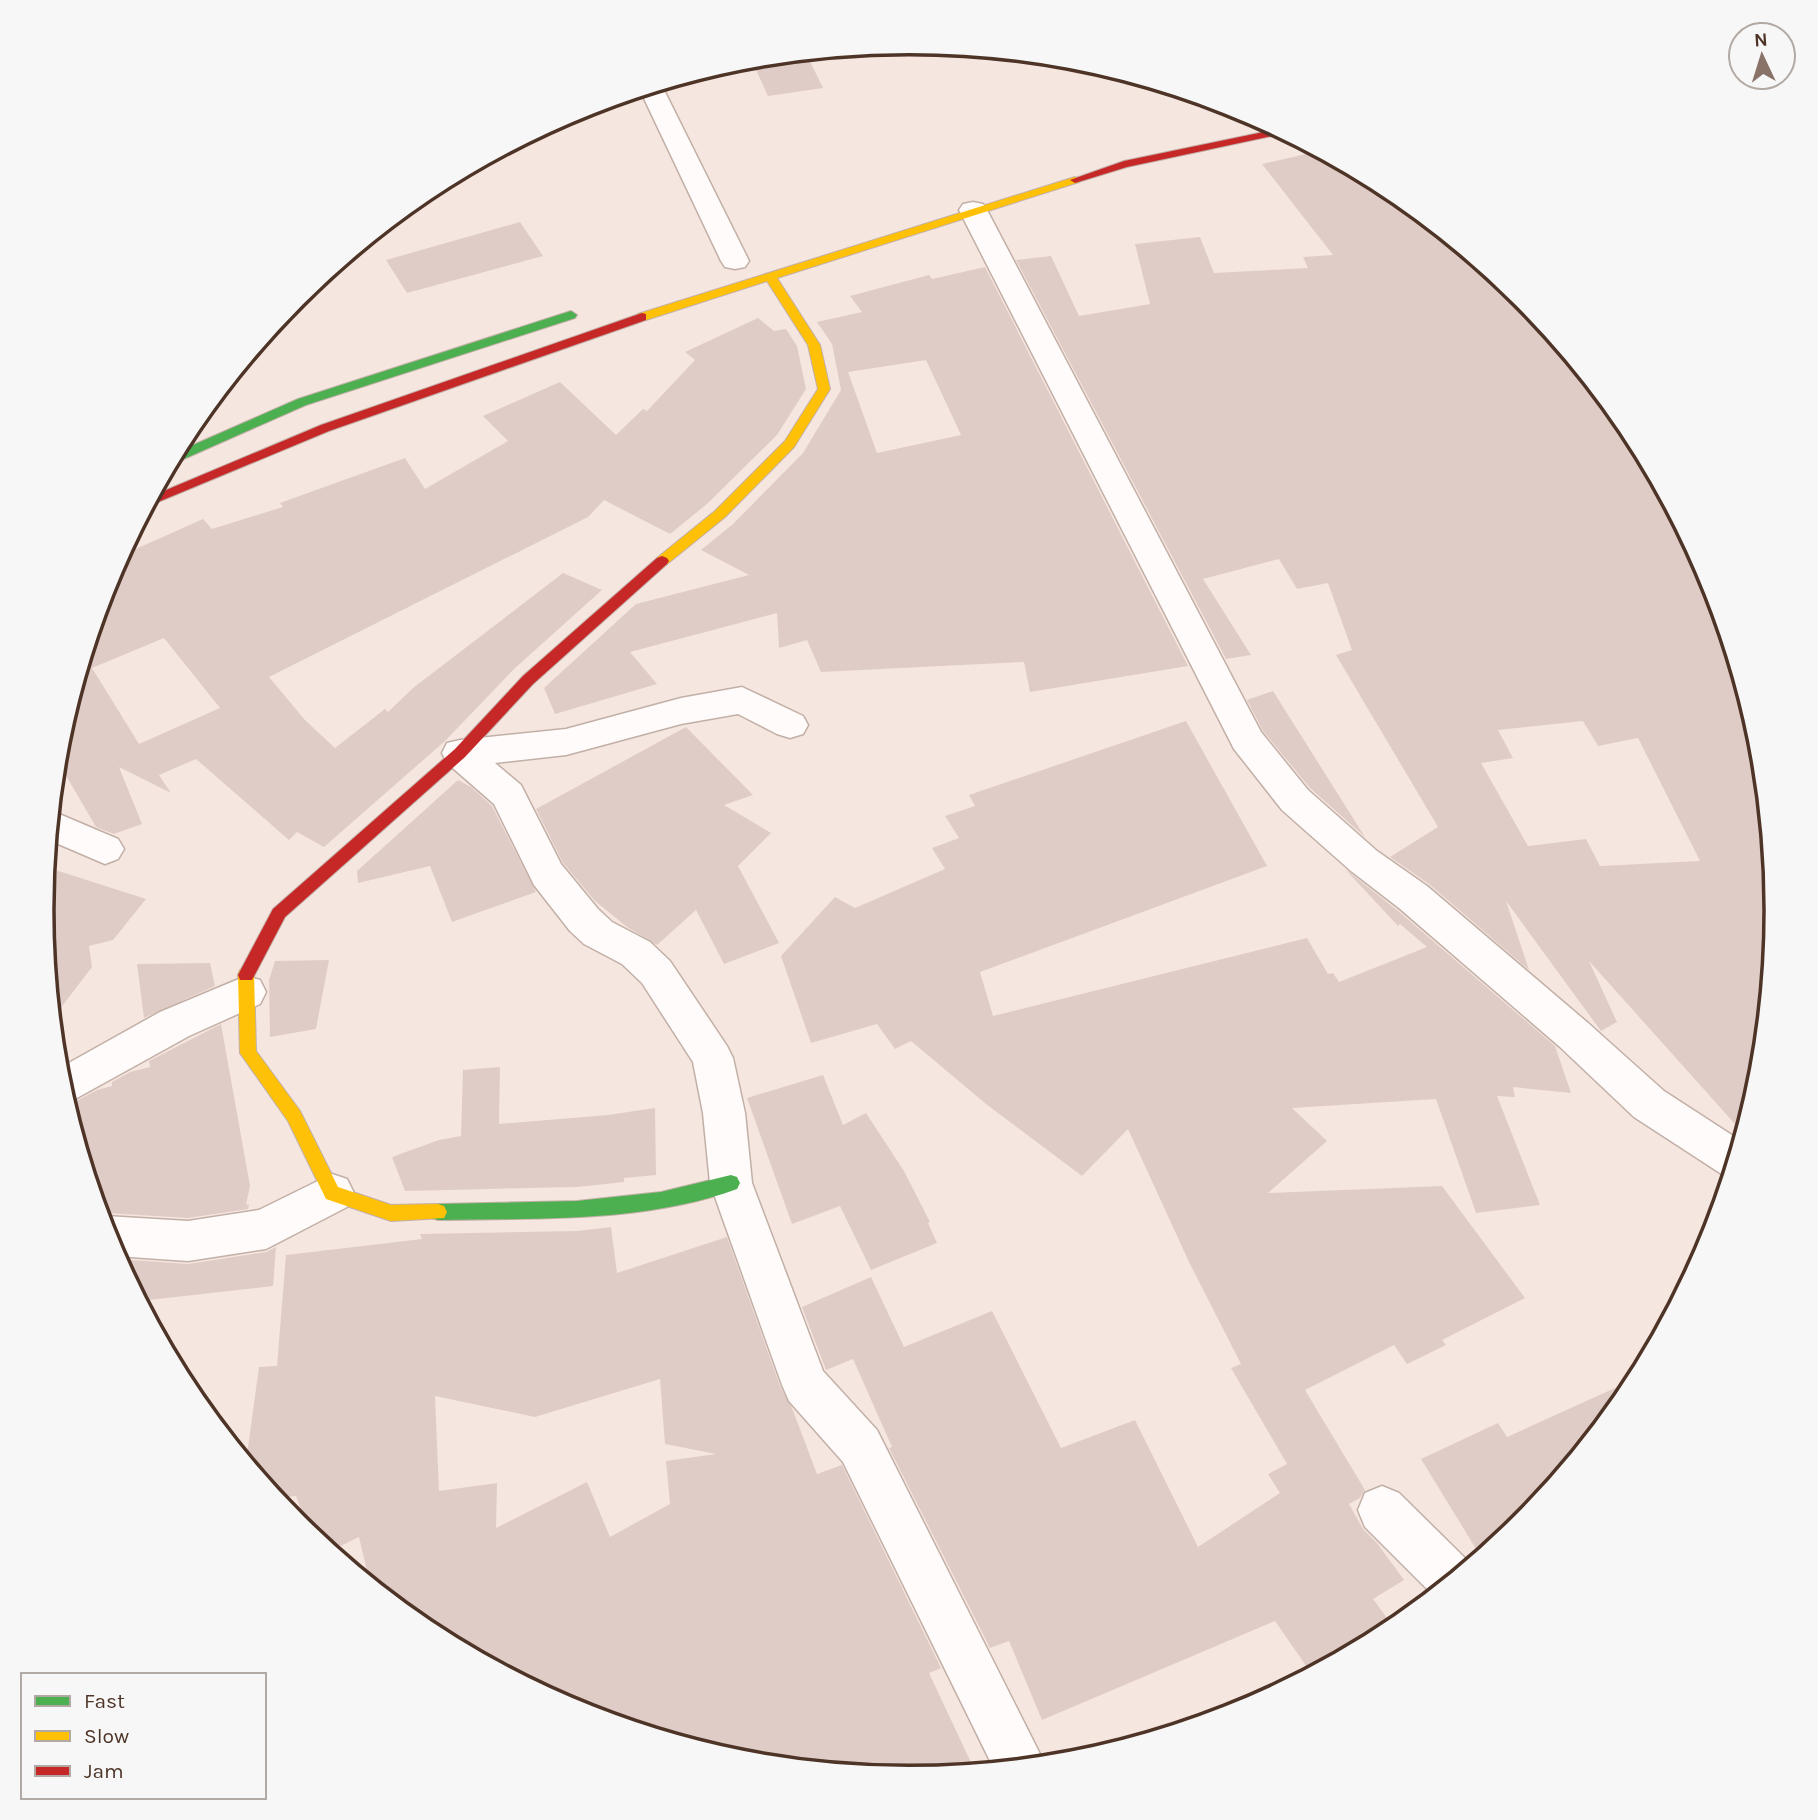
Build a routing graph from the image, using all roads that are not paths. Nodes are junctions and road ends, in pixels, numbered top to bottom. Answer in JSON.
{"nodes":[{"id":1,"x":655,"y":94,"type":"edge"},
{"id":2,"x":1268,"y":134,"type":"edge"},
{"id":3,"x":973,"y":210,"type":"junction"},
{"id":4,"x":734,"y":261,"type":"dead end"},
{"id":5,"x":770,"y":276,"type":"junction"},
{"id":6,"x":577,"y":313,"type":"dead end"},
{"id":7,"x":188,"y":452,"type":"edge"},
{"id":8,"x":161,"y":498,"type":"edge"},
{"id":9,"x":790,"y":725,"type":"dead end"},
{"id":10,"x":460,"y":753,"type":"junction"},
{"id":11,"x":59,"y":829,"type":"edge"},
{"id":12,"x":105,"y":849,"type":"dead end"},
{"id":13,"x":246,"y":992,"type":"junction"},
{"id":14,"x":72,"y":1081,"type":"edge"},
{"id":15,"x":1727,"y":1155,"type":"edge"},
{"id":16,"x":731,"y":1183,"type":"junction"},
{"id":17,"x":332,"y":1193,"type":"junction"},
{"id":18,"x":119,"y":1237,"type":"edge"},
{"id":19,"x":1382,"y":1510,"type":"dead end"},
{"id":20,"x":1447,"y":1574,"type":"edge"},
{"id":21,"x":1016,"y":1758,"type":"edge"}],
"edges":[{"from":1,"to":4,"type":"street"},
{"from":2,"to":3,"type":"main road"},
{"from":3,"to":5,"type":"main road"},
{"from":3,"to":15,"type":"street"},
{"from":5,"to":8,"type":"main road"},
{"from":5,"to":10,"type":"main road"},
{"from":6,"to":7,"type":"main road"},
{"from":9,"to":10,"type":"street"},
{"from":10,"to":13,"type":"main road"},
{"from":10,"to":16,"type":"street"},
{"from":11,"to":12,"type":"street"},
{"from":13,"to":14,"type":"street"},
{"from":13,"to":17,"type":"main road"},
{"from":16,"to":17,"type":"main road"},
{"from":16,"to":21,"type":"street"},
{"from":17,"to":18,"type":"street"},
{"from":19,"to":20,"type":"street"}]}
